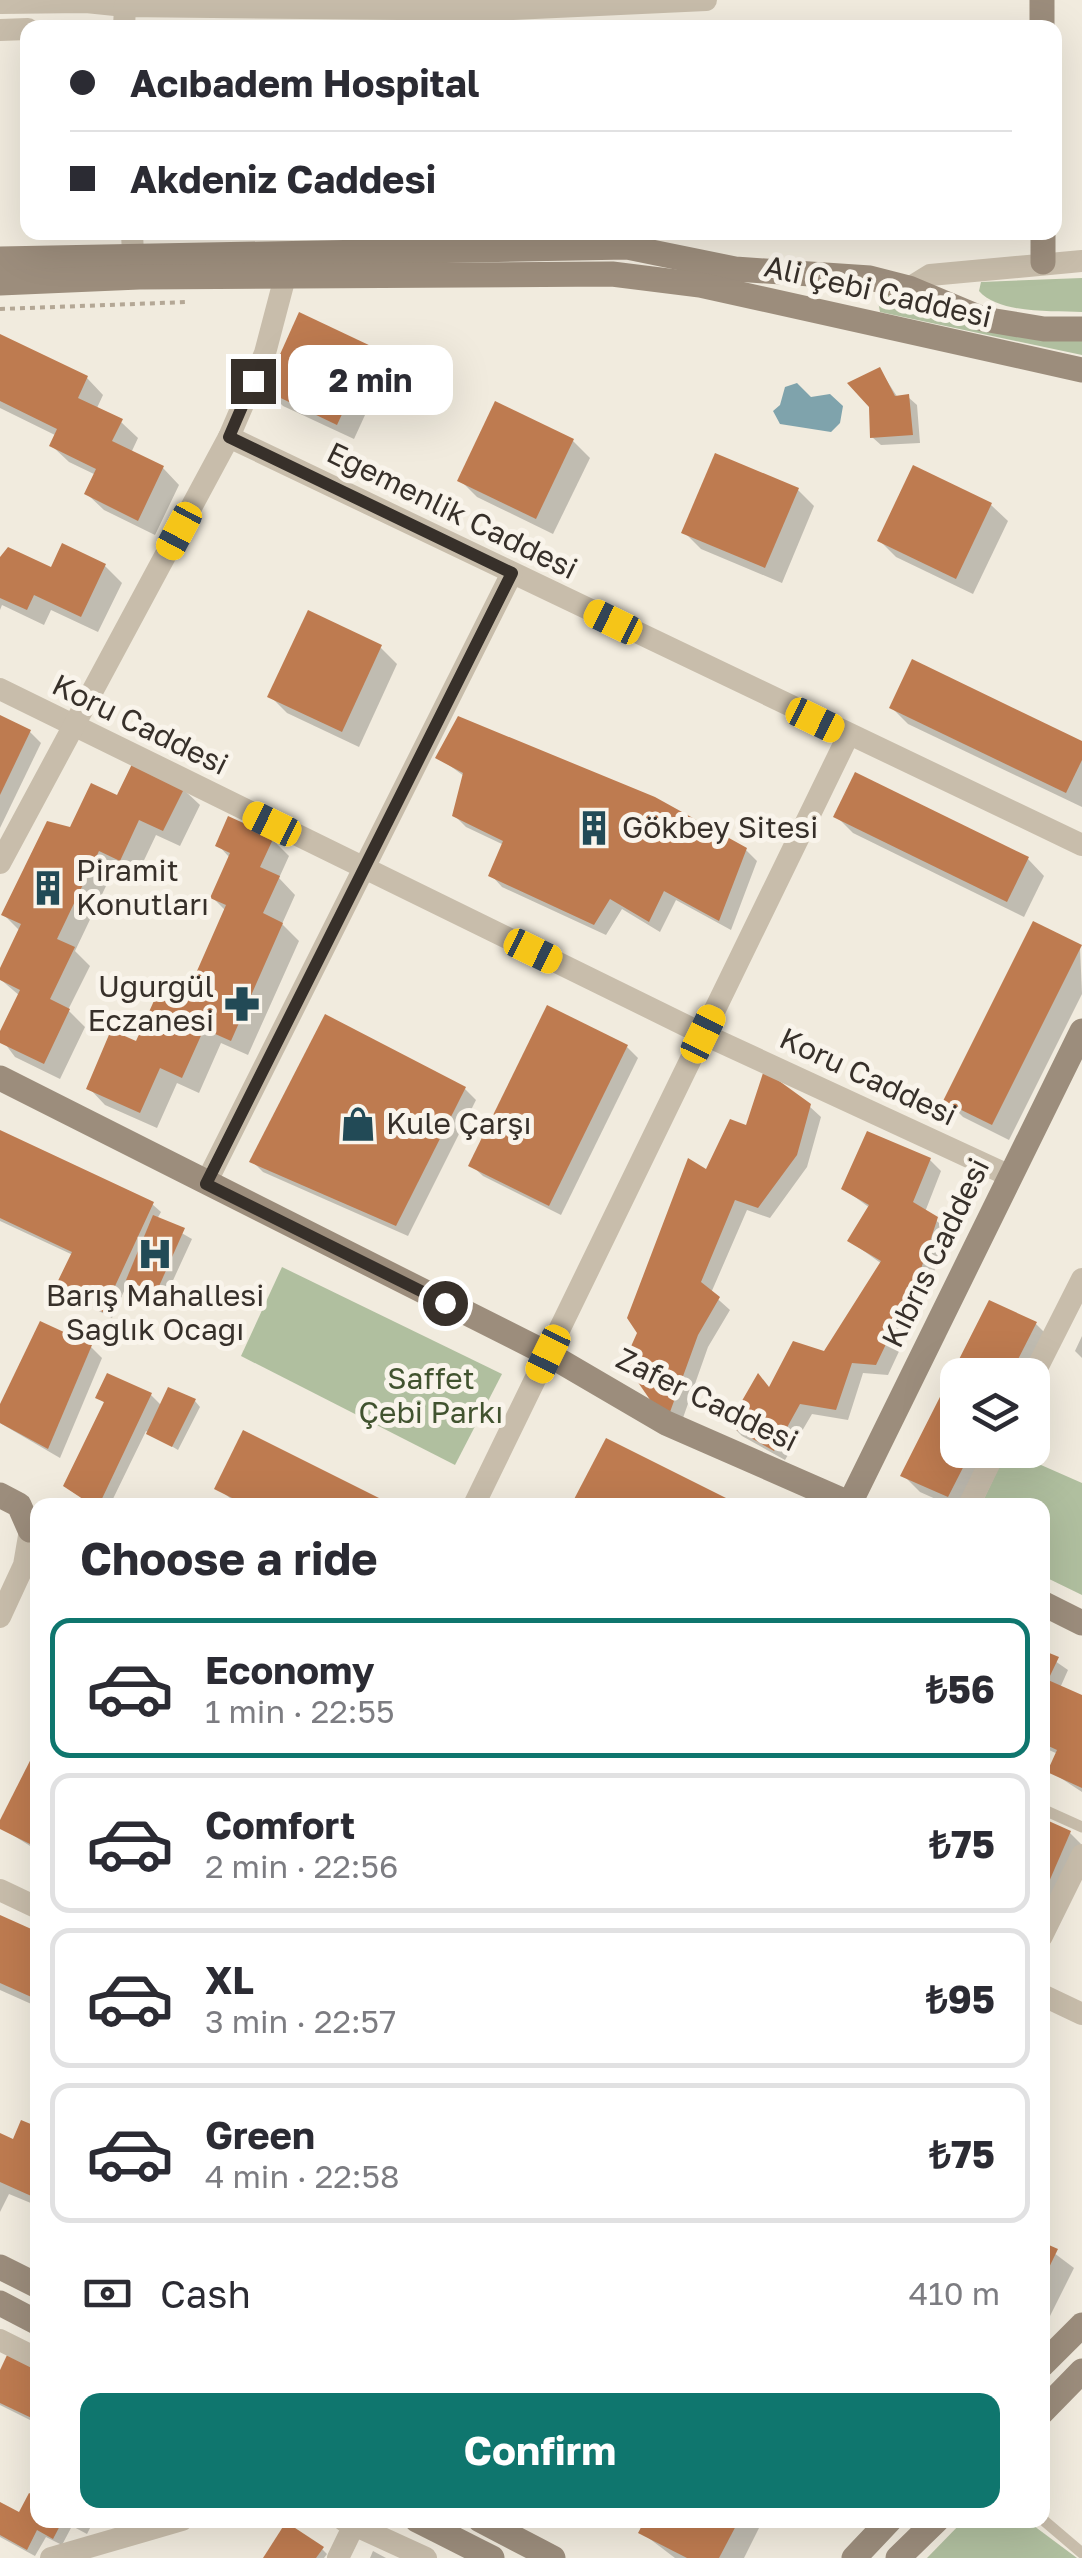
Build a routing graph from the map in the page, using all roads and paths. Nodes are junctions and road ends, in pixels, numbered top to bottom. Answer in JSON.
{"nodes":[{"id":1,"x":706,"y":0,"type":"edge"},
{"id":2,"x":0,"y":3,"type":"edge"},
{"id":3,"x":494,"y":19,"type":"edge"},
{"id":4,"x":122,"y":20,"type":"edge"},
{"id":5,"x":309,"y":20,"type":"edge"},
{"id":6,"x":502,"y":240,"type":"edge"},
{"id":7,"x":1043,"y":240,"type":"edge"},
{"id":8,"x":133,"y":244,"type":"edge"},
{"id":9,"x":0,"y":260,"type":"edge"},
{"id":10,"x":1082,"y":261,"type":"edge"},
{"id":11,"x":1043,"y":262,"type":"junction"},
{"id":12,"x":285,"y":277,"type":"junction"},
{"id":13,"x":870,"y":278,"type":"junction"},
{"id":14,"x":0,"y":283,"type":"edge"},
{"id":15,"x":909,"y":288,"type":"junction"},
{"id":16,"x":198,"y":301,"type":"dead end"},
{"id":17,"x":0,"y":309,"type":"edge"},
{"id":18,"x":863,"y":322,"type":"junction"},
{"id":19,"x":1082,"y":329,"type":"edge"},
{"id":20,"x":1082,"y":370,"type":"edge"},
{"id":21,"x":229,"y":437,"type":"junction"},
{"id":22,"x":512,"y":573,"type":"junction"},
{"id":23,"x":0,"y":689,"type":"edge"},
{"id":24,"x":75,"y":726,"type":"junction"},
{"id":25,"x":848,"y":736,"type":"junction"},
{"id":26,"x":1082,"y":846,"type":"edge"},
{"id":27,"x":0,"y":863,"type":"edge"},
{"id":28,"x":362,"y":868,"type":"junction"},
{"id":29,"x":1082,"y":1030,"type":"edge"},
{"id":30,"x":703,"y":1034,"type":"junction"},
{"id":31,"x":0,"y":1078,"type":"edge"},
{"id":32,"x":1010,"y":1176,"type":"junction"},
{"id":33,"x":206,"y":1184,"type":"junction"},
{"id":34,"x":1082,"y":1279,"type":"edge"},
{"id":35,"x":548,"y":1354,"type":"junction"},
{"id":36,"x":1042,"y":1358,"type":"edge"},
{"id":37,"x":987,"y":1468,"type":"edge"},
{"id":38,"x":0,"y":1495,"type":"edge"},
{"id":39,"x":477,"y":1498,"type":"edge"},
{"id":40,"x":837,"y":1498,"type":"edge"},
{"id":41,"x":854,"y":1498,"type":"edge"},
{"id":42,"x":972,"y":1498,"type":"edge"},
{"id":43,"x":30,"y":1530,"type":"joint"},
{"id":44,"x":1050,"y":1606,"type":"edge"},
{"id":45,"x":0,"y":1618,"type":"edge"},
{"id":46,"x":1082,"y":1623,"type":"edge"},
{"id":47,"x":1050,"y":1813,"type":"edge"},
{"id":48,"x":1082,"y":1827,"type":"edge"},
{"id":49,"x":1082,"y":1855,"type":"edge"},
{"id":50,"x":0,"y":1890,"type":"edge"},
{"id":51,"x":30,"y":1904,"type":"edge"},
{"id":52,"x":1050,"y":1920,"type":"edge"},
{"id":53,"x":1050,"y":1999,"type":"edge"},
{"id":54,"x":1082,"y":2014,"type":"edge"},
{"id":55,"x":0,"y":2267,"type":"edge"},
{"id":56,"x":30,"y":2282,"type":"edge"},
{"id":57,"x":0,"y":2303,"type":"edge"},
{"id":58,"x":30,"y":2318,"type":"edge"},
{"id":59,"x":1082,"y":2325,"type":"edge"},
{"id":60,"x":0,"y":2340,"type":"edge"},
{"id":61,"x":30,"y":2355,"type":"edge"},
{"id":62,"x":1050,"y":2358,"type":"edge"},
{"id":63,"x":1082,"y":2371,"type":"edge"},
{"id":64,"x":1050,"y":2404,"type":"edge"},
{"id":65,"x":1050,"y":2526,"type":"edge"},
{"id":66,"x":154,"y":2528,"type":"edge"},
{"id":67,"x":347,"y":2528,"type":"edge"},
{"id":68,"x":362,"y":2528,"type":"edge"},
{"id":69,"x":434,"y":2528,"type":"edge"},
{"id":70,"x":495,"y":2528,"type":"edge"},
{"id":71,"x":882,"y":2528,"type":"edge"},
{"id":72,"x":929,"y":2528,"type":"edge"},
{"id":73,"x":1082,"y":2553,"type":"edge"},
{"id":74,"x":51,"y":2558,"type":"edge"},
{"id":75,"x":338,"y":2558,"type":"edge"},
{"id":76,"x":426,"y":2558,"type":"edge"},
{"id":77,"x":492,"y":2558,"type":"edge"},
{"id":78,"x":552,"y":2558,"type":"edge"},
{"id":79,"x":854,"y":2558,"type":"edge"},
{"id":80,"x":898,"y":2558,"type":"edge"}],
"edges":[{"from":1,"to":3,"type":"street"},
{"from":2,"to":4,"type":"street"},
{"from":3,"to":5,"type":"street"},
{"from":6,"to":8,"type":"main road","name":"Ali Çebi Caddesi"},
{"from":6,"to":13,"type":"main road","name":"Ali Çebi Caddesi"},
{"from":7,"to":11,"type":"main road"},
{"from":8,"to":9,"type":"main road","name":"Ali Çebi Caddesi"},
{"from":10,"to":11,"type":"street"},
{"from":11,"to":15,"type":"street"},
{"from":12,"to":14,"type":"main road","name":"Ali Çebi Caddesi"},
{"from":12,"to":18,"type":"main road","name":"Ali Çebi Caddesi"},
{"from":12,"to":21,"type":"street"},
{"from":13,"to":15,"type":"main road","name":"Ali Çebi Caddesi"},
{"from":13,"to":18,"type":"main road"},
{"from":15,"to":19,"type":"main road","name":"Ali Çebi Caddesi"},
{"from":16,"to":17,"type":"path"},
{"from":18,"to":20,"type":"main road","name":"Ali Çebi Caddesi"},
{"from":21,"to":22,"type":"street","name":"Egemenlik Caddesi"},
{"from":21,"to":24,"type":"street"},
{"from":22,"to":25,"type":"street","name":"Egemenlik Caddesi"},
{"from":22,"to":28,"type":"street"},
{"from":23,"to":24,"type":"street","name":"Koru Caddesi"},
{"from":24,"to":27,"type":"street"},
{"from":24,"to":28,"type":"street","name":"Koru Caddesi"},
{"from":25,"to":26,"type":"street","name":"Egemenlik Caddesi"},
{"from":25,"to":30,"type":"street"},
{"from":28,"to":30,"type":"street","name":"Koru Caddesi"},
{"from":28,"to":33,"type":"street"},
{"from":29,"to":32,"type":"main road","name":"Kıbrıs Caddesi"},
{"from":30,"to":32,"type":"street","name":"Koru Caddesi"},
{"from":30,"to":35,"type":"street"},
{"from":31,"to":33,"type":"main road","name":"Zafer Caddesi"},
{"from":32,"to":41,"type":"main road","name":"Kıbrıs Caddesi"},
{"from":33,"to":35,"type":"main road","name":"Zafer Caddesi"},
{"from":34,"to":36,"type":"street"},
{"from":35,"to":39,"type":"street"},
{"from":35,"to":40,"type":"main road","name":"Zafer Caddesi"},
{"from":37,"to":42,"type":"street"},
{"from":38,"to":43,"type":"main road"},
{"from":43,"to":45,"type":"street"},
{"from":44,"to":46,"type":"main road"},
{"from":47,"to":48,"type":"lane"},
{"from":49,"to":52,"type":"street"},
{"from":50,"to":51,"type":"street"},
{"from":53,"to":54,"type":"street"},
{"from":55,"to":56,"type":"main road"},
{"from":57,"to":58,"type":"main road"},
{"from":59,"to":62,"type":"main road"},
{"from":60,"to":61,"type":"street"},
{"from":63,"to":64,"type":"main road"},
{"from":65,"to":73,"type":"lane"},
{"from":66,"to":74,"type":"street"},
{"from":67,"to":75,"type":"street"},
{"from":68,"to":76,"type":"street"},
{"from":69,"to":77,"type":"main road"},
{"from":70,"to":78,"type":"main road"},
{"from":71,"to":79,"type":"main road"},
{"from":72,"to":80,"type":"main road"}]}
